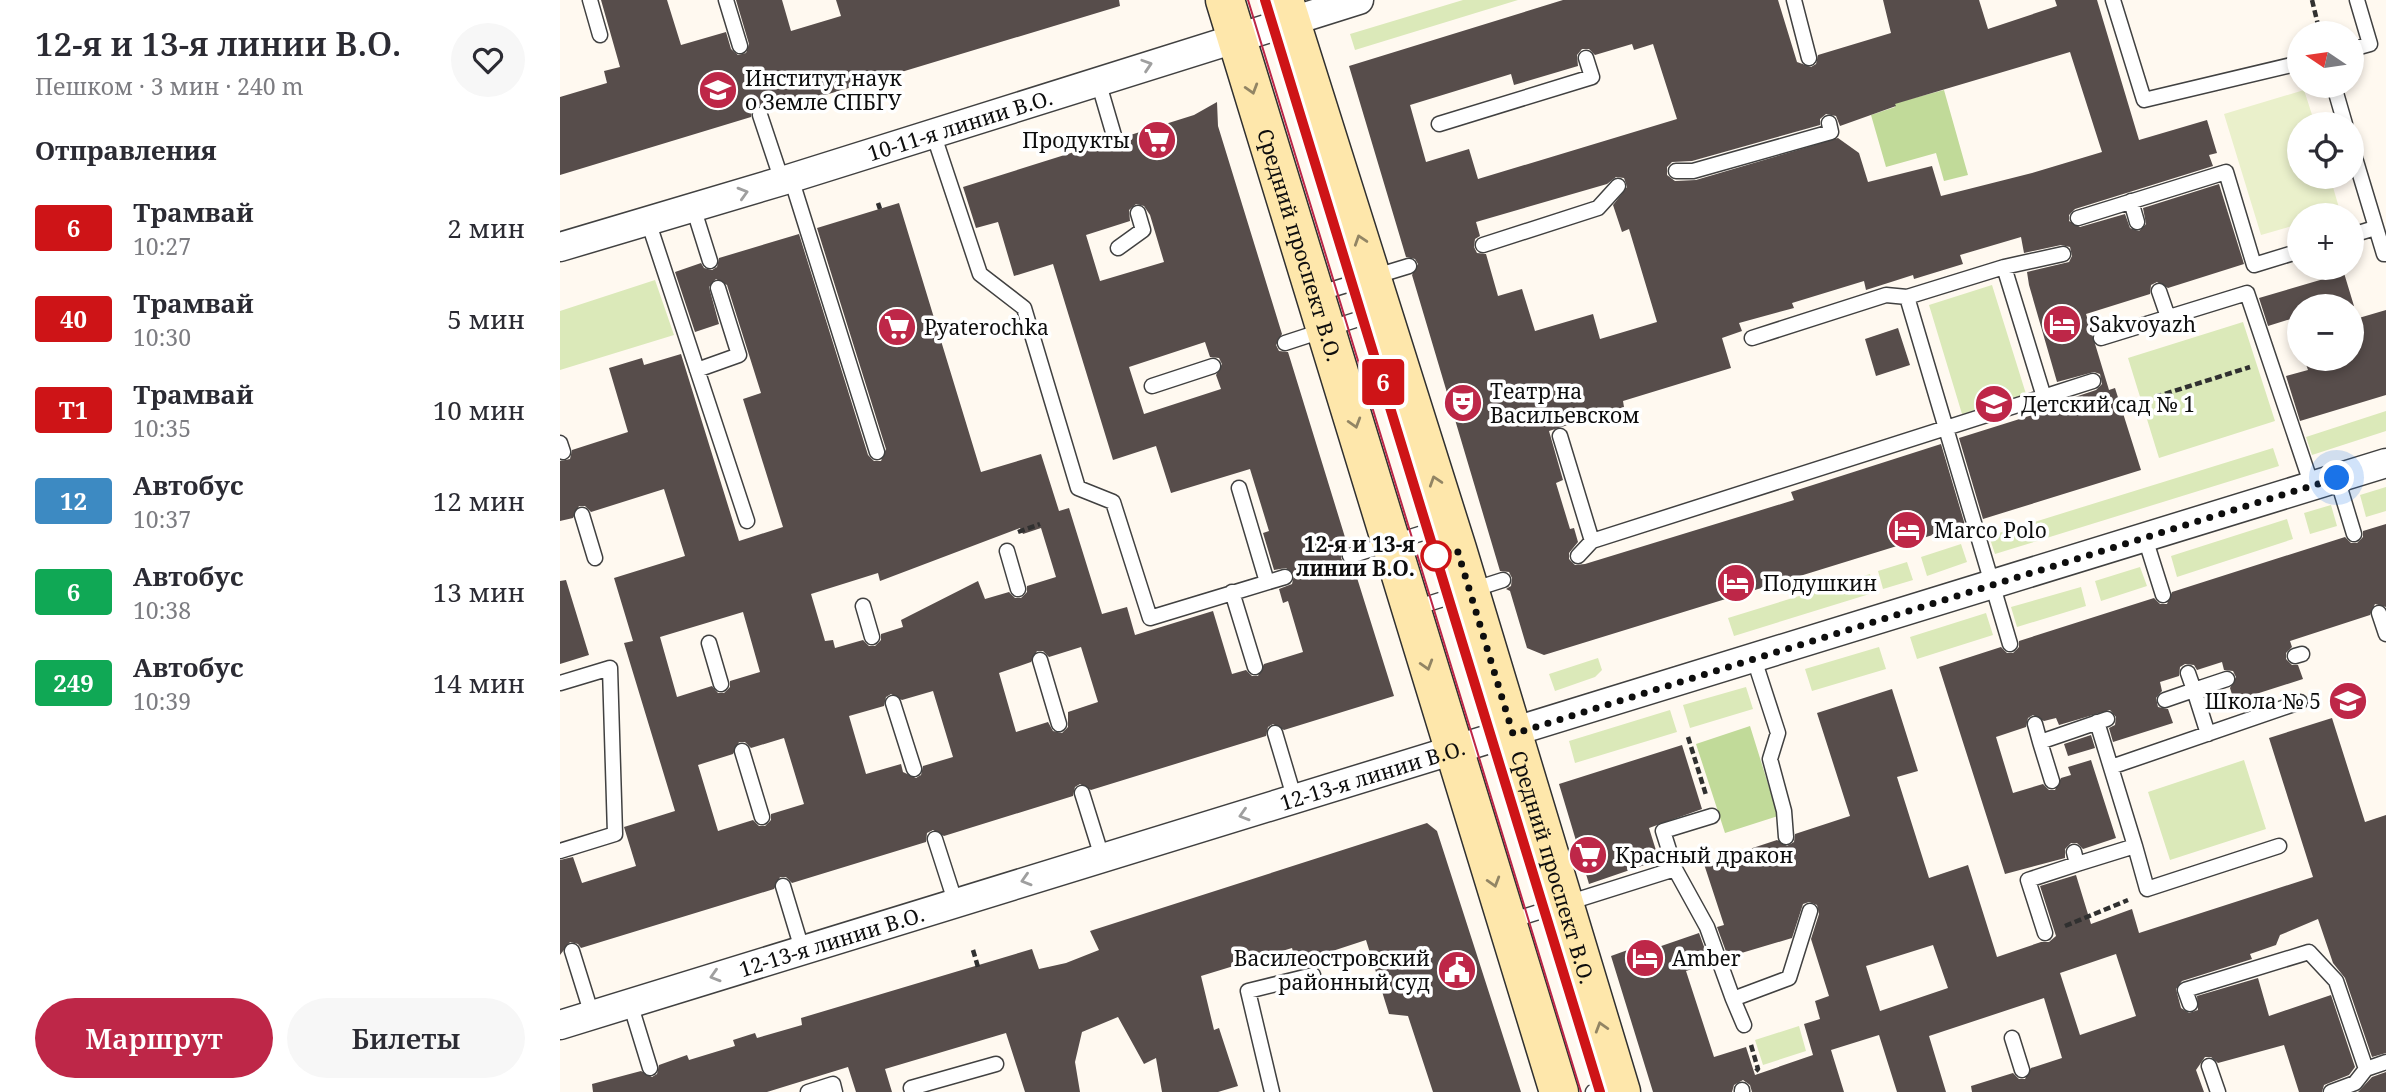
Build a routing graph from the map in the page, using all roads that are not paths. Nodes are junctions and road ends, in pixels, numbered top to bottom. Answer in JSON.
{"nodes":[{"id":1,"x":590,"y":0,"type":"edge"},
{"id":2,"x":726,"y":0,"type":"edge"},
{"id":3,"x":1225,"y":0,"type":"edge"},
{"id":4,"x":1359,"y":0,"type":"edge"},
{"id":5,"x":1794,"y":0,"type":"edge"},
{"id":6,"x":2113,"y":0,"type":"edge"},
{"id":7,"x":2357,"y":0,"type":"edge"},
{"id":8,"x":1287,"y":10,"type":"edge"},
{"id":9,"x":2363,"y":21,"type":"edge"},
{"id":10,"x":2364,"y":24,"type":"edge"},
{"id":11,"x":600,"y":35,"type":"dead end"},
{"id":12,"x":1237,"y":37,"type":"junction"},
{"id":13,"x":740,"y":46,"type":"dead end"},
{"id":14,"x":2364,"y":46,"type":"edge"},
{"id":15,"x":1586,"y":58,"type":"dead end"},
{"id":16,"x":1809,"y":58,"type":"dead end"},
{"id":17,"x":2287,"y":66,"type":"edge"},
{"id":18,"x":1098,"y":81,"type":"junction"},
{"id":19,"x":760,"y":115,"type":"dead end"},
{"id":20,"x":1829,"y":123,"type":"dead end"},
{"id":21,"x":1439,"y":124,"type":"dead end"},
{"id":22,"x":933,"y":133,"type":"junction"},
{"id":23,"x":1115,"y":139,"type":"dead end"},
{"id":24,"x":1676,"y":171,"type":"dead end"},
{"id":25,"x":787,"y":180,"type":"junction"},
{"id":26,"x":1618,"y":186,"type":"dead end"},
{"id":27,"x":2364,"y":189,"type":"edge"},
{"id":28,"x":2131,"y":201,"type":"junction"},
{"id":29,"x":693,"y":207,"type":"junction"},
{"id":30,"x":1138,"y":213,"type":"dead end"},
{"id":31,"x":2078,"y":218,"type":"dead end"},
{"id":32,"x":648,"y":220,"type":"junction"},
{"id":33,"x":2137,"y":222,"type":"dead end"},
{"id":34,"x":2375,"y":228,"type":"junction"},
{"id":35,"x":2364,"y":231,"type":"edge"},
{"id":36,"x":1483,"y":245,"type":"dead end"},
{"id":37,"x":560,"y":247,"type":"edge"},
{"id":38,"x":1118,"y":248,"type":"dead end"},
{"id":39,"x":2063,"y":254,"type":"dead end"},
{"id":40,"x":2386,"y":254,"type":"edge"},
{"id":41,"x":2287,"y":255,"type":"edge"},
{"id":42,"x":710,"y":261,"type":"dead end"},
{"id":43,"x":1409,"y":266,"type":"dead end"},
{"id":44,"x":2004,"y":267,"type":"junction"},
{"id":45,"x":719,"y":288,"type":"dead end"},
{"id":46,"x":2159,"y":290,"type":"dead end"},
{"id":47,"x":1377,"y":295,"type":"junction"},
{"id":48,"x":1907,"y":297,"type":"junction"},
{"id":49,"x":1321,"y":312,"type":"junction"},
{"id":50,"x":2168,"y":317,"type":"junction"},
{"id":51,"x":1752,"y":338,"type":"dead end"},
{"id":52,"x":2101,"y":338,"type":"dead end"},
{"id":53,"x":1284,"y":343,"type":"dead end"},
{"id":54,"x":1213,"y":366,"type":"dead end"},
{"id":55,"x":697,"y":370,"type":"junction"},
{"id":56,"x":2093,"y":381,"type":"dead end"},
{"id":57,"x":1152,"y":386,"type":"dead end"},
{"id":58,"x":2044,"y":397,"type":"junction"},
{"id":59,"x":1946,"y":429,"type":"junction"},
{"id":60,"x":1560,"y":436,"type":"dead end"},
{"id":61,"x":877,"y":452,"type":"dead end"},
{"id":62,"x":2386,"y":463,"type":"edge"},
{"id":63,"x":2325,"y":482,"type":"junction"},
{"id":64,"x":1239,"y":488,"type":"dead end"},
{"id":65,"x":582,"y":515,"type":"dead end"},
{"id":66,"x":747,"y":521,"type":"dead end"},
{"id":67,"x":1449,"y":524,"type":"junction"},
{"id":68,"x":2354,"y":534,"type":"dead end"},
{"id":69,"x":2145,"y":538,"type":"junction"},
{"id":70,"x":1592,"y":541,"type":"junction"},
{"id":71,"x":1391,"y":543,"type":"junction"},
{"id":72,"x":1007,"y":551,"type":"dead end"},
{"id":73,"x":1350,"y":556,"type":"dead end"},
{"id":74,"x":1578,"y":556,"type":"dead end"},
{"id":75,"x":595,"y":558,"type":"dead end"},
{"id":76,"x":1285,"y":577,"type":"dead end"},
{"id":77,"x":1267,"y":582,"type":"junction"},
{"id":78,"x":1486,"y":585,"type":"junction"},
{"id":79,"x":1993,"y":585,"type":"junction"},
{"id":80,"x":1018,"y":589,"type":"dead end"},
{"id":81,"x":1232,"y":592,"type":"junction"},
{"id":82,"x":2163,"y":595,"type":"dead end"},
{"id":83,"x":863,"y":606,"type":"dead end"},
{"id":84,"x":1411,"y":610,"type":"junction"},
{"id":85,"x":2379,"y":612,"type":"dead end"},
{"id":86,"x":2386,"y":634,"type":"edge"},
{"id":87,"x":872,"y":637,"type":"dead end"},
{"id":88,"x":709,"y":643,"type":"dead end"},
{"id":89,"x":2010,"y":644,"type":"dead end"},
{"id":90,"x":1754,"y":659,"type":"junction"},
{"id":91,"x":1040,"y":660,"type":"dead end"},
{"id":92,"x":1255,"y":667,"type":"dead end"},
{"id":93,"x":2188,"y":673,"type":"dead end"},
{"id":94,"x":2227,"y":679,"type":"dead end"},
{"id":95,"x":560,"y":683,"type":"edge"},
{"id":96,"x":722,"y":684,"type":"dead end"},
{"id":97,"x":2194,"y":690,"type":"junction"},
{"id":98,"x":2165,"y":700,"type":"dead end"},
{"id":99,"x":2300,"y":702,"type":"dead end"},
{"id":100,"x":893,"y":703,"type":"dead end"},
{"id":101,"x":1059,"y":724,"type":"dead end"},
{"id":102,"x":2035,"y":724,"type":"dead end"},
{"id":103,"x":1275,"y":733,"type":"dead end"},
{"id":104,"x":1513,"y":734,"type":"junction"},
{"id":105,"x":2208,"y":734,"type":"junction"},
{"id":106,"x":2040,"y":742,"type":"junction"},
{"id":107,"x":742,"y":751,"type":"dead end"},
{"id":108,"x":1454,"y":752,"type":"junction"},
{"id":109,"x":2111,"y":767,"type":"junction"},
{"id":110,"x":914,"y":769,"type":"dead end"},
{"id":111,"x":2052,"y":781,"type":"dead end"},
{"id":112,"x":1082,"y":793,"type":"dead end"},
{"id":113,"x":1295,"y":800,"type":"junction"},
{"id":114,"x":1712,"y":816,"type":"road end"},
{"id":115,"x":762,"y":817,"type":"dead end"},
{"id":116,"x":1786,"y":837,"type":"dead end"},
{"id":117,"x":935,"y":839,"type":"dead end"},
{"id":118,"x":2134,"y":846,"type":"junction"},
{"id":119,"x":2279,"y":846,"type":"dead end"},
{"id":120,"x":560,"y":851,"type":"edge"},
{"id":121,"x":1102,"y":857,"type":"junction"},
{"id":122,"x":1675,"y":869,"type":"junction"},
{"id":123,"x":783,"y":886,"type":"dead end"},
{"id":124,"x":954,"y":901,"type":"junction"},
{"id":125,"x":1564,"y":904,"type":"junction"},
{"id":126,"x":1810,"y":911,"type":"dead end"},
{"id":127,"x":1506,"y":922,"type":"junction"},
{"id":128,"x":2045,"y":933,"type":"road end"},
{"id":129,"x":802,"y":949,"type":"junction"},
{"id":130,"x":572,"y":951,"type":"dead end"},
{"id":131,"x":1313,"y":975,"type":"dead end"},
{"id":132,"x":1733,"y":999,"type":"junction"},
{"id":133,"x":630,"y":1003,"type":"junction"},
{"id":134,"x":2190,"y":1004,"type":"dead end"},
{"id":135,"x":592,"y":1015,"type":"junction"},
{"id":136,"x":560,"y":1025,"type":"edge"},
{"id":137,"x":1744,"y":1025,"type":"road end"},
{"id":138,"x":2012,"y":1038,"type":"dead end"},
{"id":139,"x":2386,"y":1062,"type":"edge"},
{"id":140,"x":996,"y":1064,"type":"dead end"},
{"id":141,"x":2209,"y":1066,"type":"dead end"},
{"id":142,"x":650,"y":1069,"type":"dead end"},
{"id":143,"x":2366,"y":1069,"type":"junction"},
{"id":144,"x":2022,"y":1070,"type":"dead end"},
{"id":145,"x":1611,"y":1089,"type":"edge"},
{"id":146,"x":808,"y":1092,"type":"edge"},
{"id":147,"x":835,"y":1092,"type":"edge"},
{"id":148,"x":913,"y":1092,"type":"edge"},
{"id":149,"x":1272,"y":1092,"type":"edge"},
{"id":150,"x":1559,"y":1092,"type":"edge"},
{"id":151,"x":2218,"y":1092,"type":"edge"},
{"id":152,"x":2331,"y":1092,"type":"edge"}],
"edges":[{"from":1,"to":11,"type":"lane"},
{"from":2,"to":13,"type":"lane"},
{"from":3,"to":12,"type":"main road","name":"Средний проспект В.О."},
{"from":4,"to":8,"type":"street","name":"10-11-я линии В.О."},
{"from":5,"to":16,"type":"lane"},
{"from":6,"to":17,"type":"lane"},
{"from":7,"to":9,"type":"lane"},
{"from":8,"to":12,"type":"street","name":"10-11-я линии В.О."},
{"from":47,"to":8,"type":"main road","name":"Средний проспект В.О.","one_way":true},
{"from":10,"to":14,"type":"lane"},
{"from":18,"to":12,"type":"street","name":"10-11-я линии В.О.","one_way":true},
{"from":12,"to":49,"type":"main road","name":"Средний проспект В.О.","one_way":true},
{"from":15,"to":21,"type":"lane"},
{"from":18,"to":22,"type":"street","name":"10-11-я линии В.О."},
{"from":18,"to":23,"type":"lane"},
{"from":19,"to":25,"type":"lane"},
{"from":20,"to":24,"type":"lane"},
{"from":22,"to":25,"type":"street","name":"10-11-я линии В.О."},
{"from":22,"to":81,"type":"lane"},
{"from":29,"to":25,"type":"street","name":"10-11-я линии В.О.","one_way":true},
{"from":25,"to":61,"type":"lane"},
{"from":26,"to":36,"type":"lane"},
{"from":27,"to":34,"type":"lane"},
{"from":28,"to":31,"type":"lane"},
{"from":28,"to":33,"type":"lane"},
{"from":28,"to":41,"type":"lane"},
{"from":29,"to":32,"type":"street","name":"10-11-я линии В.О."},
{"from":29,"to":42,"type":"lane"},
{"from":30,"to":38,"type":"lane"},
{"from":32,"to":37,"type":"street","name":"10-11-я линии В.О."},
{"from":32,"to":55,"type":"lane"},
{"from":34,"to":35,"type":"lane"},
{"from":34,"to":40,"type":"lane"},
{"from":39,"to":44,"type":"lane"},
{"from":43,"to":47,"type":"lane"},
{"from":44,"to":48,"type":"lane"},
{"from":44,"to":58,"type":"lane"},
{"from":45,"to":55,"type":"lane"},
{"from":46,"to":50,"type":"lane"},
{"from":47,"to":49,"type":"lane"},
{"from":47,"to":49,"type":"lane"},
{"from":67,"to":47,"type":"main road","name":"Средний проспект В.О.","one_way":true},
{"from":48,"to":51,"type":"lane"},
{"from":48,"to":59,"type":"lane"},
{"from":49,"to":53,"type":"lane"},
{"from":49,"to":71,"type":"main road","name":"Средний проспект В.О.","one_way":true},
{"from":50,"to":52,"type":"lane"},
{"from":50,"to":63,"type":"lane"},
{"from":54,"to":57,"type":"lane"},
{"from":55,"to":66,"type":"lane"},
{"from":56,"to":58,"type":"lane"},
{"from":58,"to":59,"type":"lane"},
{"from":59,"to":70,"type":"lane"},
{"from":59,"to":79,"type":"lane"},
{"from":60,"to":70,"type":"lane"},
{"from":62,"to":63,"type":"street","name":"12-13-я линии В.О."},
{"from":63,"to":68,"type":"lane"},
{"from":63,"to":69,"type":"street","name":"12-13-я линии В.О."},
{"from":64,"to":77,"type":"lane"},
{"from":65,"to":75,"type":"lane"},
{"from":67,"to":71,"type":"lane"},
{"from":67,"to":78,"type":"main road","name":"Средний проспект В.О."},
{"from":69,"to":79,"type":"street","name":"12-13-я линии В.О."},
{"from":69,"to":82,"type":"lane"},
{"from":70,"to":74,"type":"lane"},
{"from":71,"to":73,"type":"lane"},
{"from":71,"to":84,"type":"main road","name":"Средний проспект В.О."},
{"from":72,"to":80,"type":"lane"},
{"from":76,"to":77,"type":"lane"},
{"from":77,"to":81,"type":"lane"},
{"from":78,"to":84,"type":"lane"},
{"from":78,"to":104,"type":"main road","name":"Средний проспект В.О."},
{"from":79,"to":89,"type":"lane"},
{"from":79,"to":90,"type":"street","name":"12-13-я линии В.О."},
{"from":81,"to":92,"type":"lane"},
{"from":83,"to":87,"type":"lane"},
{"from":84,"to":108,"type":"main road","name":"Средний проспект В.О.","one_way":true},
{"from":85,"to":86,"type":"lane"},
{"from":88,"to":96,"type":"lane"},
{"from":90,"to":104,"type":"street","name":"12-13-я линии В.О."},
{"from":90,"to":116,"type":"lane"},
{"from":91,"to":101,"type":"lane"},
{"from":93,"to":97,"type":"lane"},
{"from":94,"to":97,"type":"lane"},
{"from":95,"to":120,"type":"lane"},
{"from":97,"to":98,"type":"lane"},
{"from":97,"to":105,"type":"lane"},
{"from":99,"to":105,"type":"lane"},
{"from":100,"to":110,"type":"lane"},
{"from":102,"to":106,"type":"lane"},
{"from":103,"to":113,"type":"lane"},
{"from":104,"to":108,"type":"street","name":"12-13-я линии В.О."},
{"from":104,"to":125,"type":"main road","name":"Средний проспект В.О."},
{"from":105,"to":109,"type":"lane"},
{"from":106,"to":109,"type":"lane"},
{"from":106,"to":111,"type":"lane"},
{"from":107,"to":115,"type":"lane"},
{"from":108,"to":113,"type":"street","name":"12-13-я линии В.О."},
{"from":108,"to":127,"type":"main road","name":"Средний проспект В.О.","one_way":true},
{"from":109,"to":118,"type":"lane"},
{"from":112,"to":121,"type":"lane"},
{"from":113,"to":121,"type":"street","name":"12-13-я линии В.О.","one_way":true},
{"from":114,"to":122,"type":"lane"},
{"from":117,"to":124,"type":"lane"},
{"from":118,"to":119,"type":"lane"},
{"from":118,"to":128,"type":"lane"},
{"from":121,"to":124,"type":"street","name":"12-13-я линии В.О.","one_way":true},
{"from":122,"to":125,"type":"lane"},
{"from":122,"to":132,"type":"lane"},
{"from":123,"to":129,"type":"lane"},
{"from":124,"to":129,"type":"street","name":"12-13-я линии В.О."},
{"from":125,"to":127,"type":"lane"},
{"from":145,"to":125,"type":"main road","name":"Средний проспект В.О.","one_way":true},
{"from":126,"to":132,"type":"lane"},
{"from":127,"to":150,"type":"main road","name":"Средний проспект В.О."},
{"from":129,"to":133,"type":"street","name":"12-13-я линии В.О.","one_way":true},
{"from":130,"to":135,"type":"lane"},
{"from":131,"to":149,"type":"lane"},
{"from":132,"to":137,"type":"lane"},
{"from":133,"to":135,"type":"street","name":"12-13-я линии В.О."},
{"from":133,"to":142,"type":"lane"},
{"from":134,"to":143,"type":"lane"},
{"from":135,"to":136,"type":"street","name":"12-13-я линии В.О."},
{"from":138,"to":144,"type":"lane"},
{"from":139,"to":143,"type":"lane"},
{"from":140,"to":148,"type":"lane"},
{"from":141,"to":151,"type":"lane"},
{"from":143,"to":152,"type":"lane"},
{"from":146,"to":147,"type":"lane"}]}
